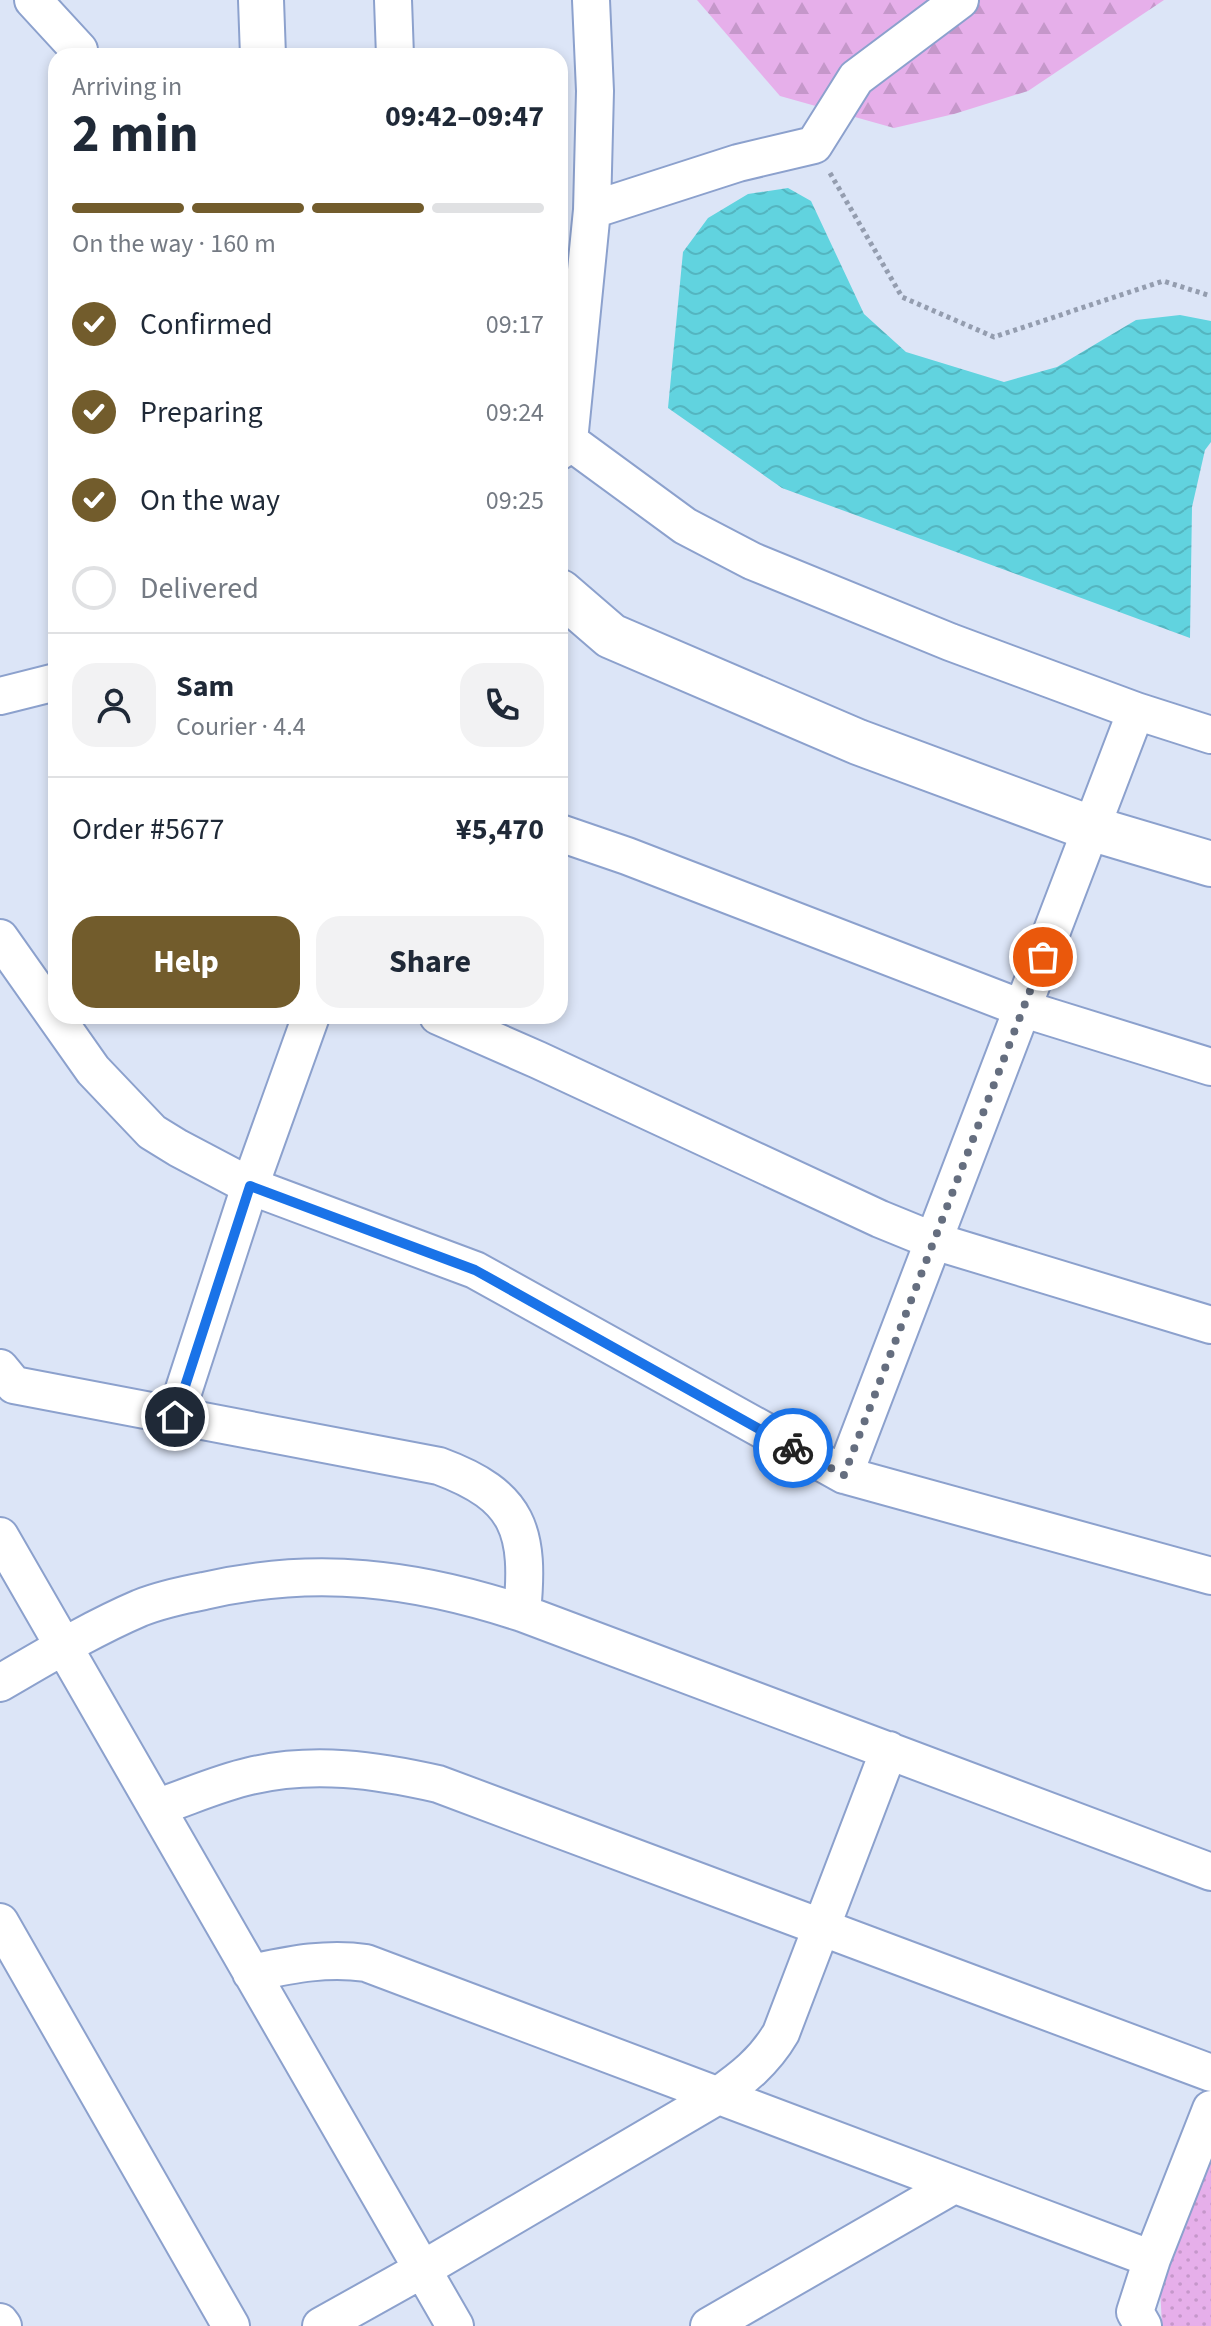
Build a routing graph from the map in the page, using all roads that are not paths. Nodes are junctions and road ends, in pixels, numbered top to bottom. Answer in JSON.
{"nodes":[{"id":1,"x":33,"y":0,"type":"edge"},
{"id":2,"x":261,"y":0,"type":"edge"},
{"id":3,"x":393,"y":0,"type":"edge"},
{"id":4,"x":591,"y":0,"type":"edge"},
{"id":5,"x":960,"y":0,"type":"edge"},
{"id":6,"x":77,"y":48,"type":"edge"},
{"id":7,"x":263,"y":48,"type":"edge"},
{"id":8,"x":395,"y":48,"type":"edge"},
{"id":9,"x":592,"y":210,"type":"junction"},
{"id":10,"x":568,"y":400,"type":"edge"},
{"id":11,"x":568,"y":444,"type":"edge"},
{"id":12,"x":568,"y":599,"type":"edge"},
{"id":13,"x":48,"y":684,"type":"edge"},
{"id":14,"x":0,"y":696,"type":"edge"},
{"id":15,"x":1136,"y":711,"type":"junction"},
{"id":16,"x":1211,"y":735,"type":"edge"},
{"id":17,"x":1090,"y":828,"type":"junction"},
{"id":18,"x":568,"y":836,"type":"edge"},
{"id":19,"x":1211,"y":864,"type":"edge"},
{"id":20,"x":0,"y":938,"type":"edge"},
{"id":21,"x":48,"y":1006,"type":"edge"},
{"id":22,"x":1024,"y":1009,"type":"junction"},
{"id":23,"x":61,"y":1024,"type":"edge"},
{"id":24,"x":308,"y":1024,"type":"edge"},
{"id":25,"x":456,"y":1024,"type":"edge"},
{"id":26,"x":1211,"y":1067,"type":"edge"},
{"id":27,"x":250,"y":1186,"type":"junction"},
{"id":28,"x":934,"y":1241,"type":"junction"},
{"id":29,"x":1211,"y":1325,"type":"edge"},
{"id":30,"x":0,"y":1368,"type":"edge"},
{"id":31,"x":175,"y":1417,"type":"junction"},
{"id":32,"x":844,"y":1475,"type":"junction"},
{"id":33,"x":0,"y":1536,"type":"edge"},
{"id":34,"x":1211,"y":1576,"type":"edge"},
{"id":35,"x":522,"y":1613,"type":"junction"},
{"id":36,"x":64,"y":1646,"type":"junction"},
{"id":37,"x":0,"y":1683,"type":"edge"},
{"id":38,"x":889,"y":1750,"type":"junction"},
{"id":39,"x":158,"y":1807,"type":"junction"},
{"id":40,"x":1211,"y":1872,"type":"edge"},
{"id":41,"x":0,"y":1922,"type":"edge"},
{"id":42,"x":821,"y":1928,"type":"junction"},
{"id":43,"x":251,"y":1973,"type":"junction"},
{"id":44,"x":1211,"y":2073,"type":"edge"},
{"id":45,"x":716,"y":2097,"type":"junction"},
{"id":46,"x":1211,"y":2109,"type":"edge"},
{"id":47,"x":954,"y":2185,"type":"junction"},
{"id":48,"x":1152,"y":2259,"type":"junction"},
{"id":49,"x":423,"y":2269,"type":"junction"},
{"id":50,"x":1130,"y":2321,"type":"edge"},
{"id":51,"x":231,"y":2326,"type":"edge"},
{"id":52,"x":321,"y":2326,"type":"edge"},
{"id":53,"x":455,"y":2326,"type":"edge"},
{"id":54,"x":709,"y":2326,"type":"edge"}],
"edges":[{"from":1,"to":6,"type":"street"},
{"from":2,"to":7,"type":"street"},
{"from":3,"to":8,"type":"street"},
{"from":4,"to":9,"type":"street"},
{"from":5,"to":9,"type":"street"},
{"from":9,"to":10,"type":"street"},
{"from":11,"to":15,"type":"street"},
{"from":12,"to":17,"type":"street"},
{"from":13,"to":14,"type":"street"},
{"from":15,"to":16,"type":"street"},
{"from":15,"to":17,"type":"street"},
{"from":17,"to":19,"type":"street"},
{"from":17,"to":22,"type":"street"},
{"from":18,"to":22,"type":"street"},
{"from":20,"to":21,"type":"street"},
{"from":22,"to":26,"type":"street"},
{"from":22,"to":28,"type":"street"},
{"from":23,"to":27,"type":"street"},
{"from":24,"to":27,"type":"street"},
{"from":25,"to":28,"type":"street"},
{"from":27,"to":31,"type":"street"},
{"from":27,"to":32,"type":"street"},
{"from":28,"to":29,"type":"street"},
{"from":28,"to":32,"type":"street"},
{"from":30,"to":31,"type":"street"},
{"from":31,"to":35,"type":"street"},
{"from":32,"to":34,"type":"street"},
{"from":33,"to":36,"type":"street"},
{"from":35,"to":36,"type":"street"},
{"from":35,"to":38,"type":"street"},
{"from":36,"to":37,"type":"street"},
{"from":36,"to":39,"type":"street"},
{"from":38,"to":40,"type":"street"},
{"from":38,"to":42,"type":"street"},
{"from":39,"to":42,"type":"street"},
{"from":39,"to":43,"type":"street"},
{"from":41,"to":51,"type":"street"},
{"from":42,"to":44,"type":"street"},
{"from":42,"to":45,"type":"street"},
{"from":43,"to":45,"type":"street"},
{"from":43,"to":49,"type":"street"},
{"from":45,"to":47,"type":"street"},
{"from":45,"to":49,"type":"street"},
{"from":46,"to":48,"type":"street"},
{"from":47,"to":48,"type":"street"},
{"from":47,"to":54,"type":"street"},
{"from":48,"to":50,"type":"street"},
{"from":49,"to":52,"type":"street"},
{"from":49,"to":53,"type":"street"}]}
